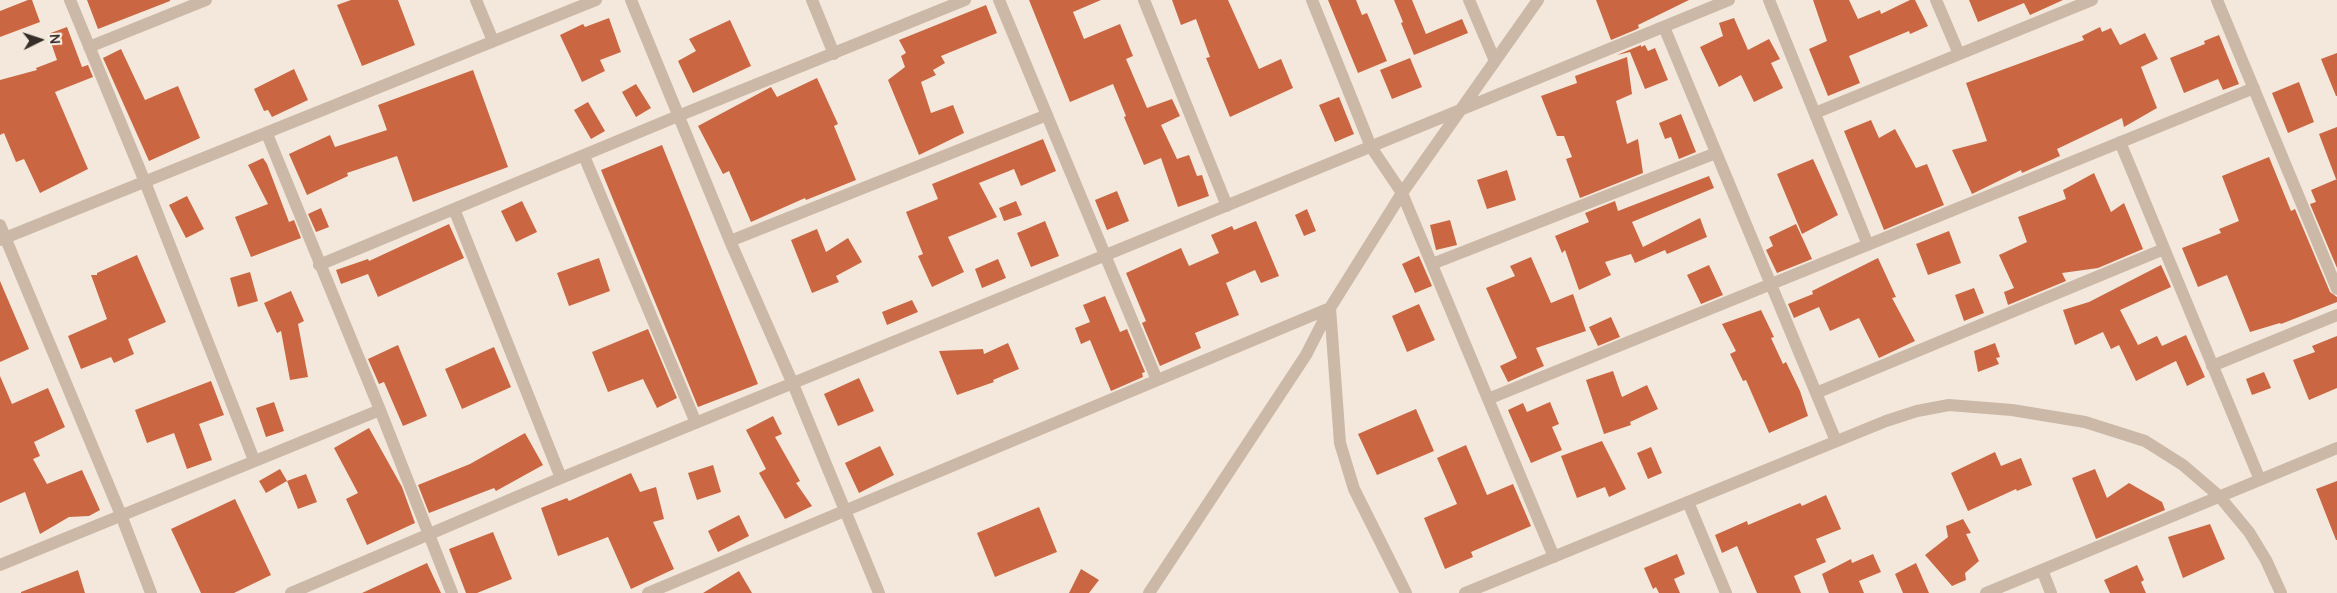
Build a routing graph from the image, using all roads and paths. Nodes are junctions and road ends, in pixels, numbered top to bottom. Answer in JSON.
{"nodes":[{"id":1,"x":70,"y":0,"type":"edge"},
{"id":2,"x":206,"y":0,"type":"edge"},
{"id":3,"x":476,"y":0,"type":"edge"},
{"id":4,"x":596,"y":0,"type":"edge"},
{"id":5,"x":631,"y":0,"type":"edge"},
{"id":6,"x":812,"y":0,"type":"edge"},
{"id":7,"x":965,"y":0,"type":"edge"},
{"id":8,"x":999,"y":0,"type":"edge"},
{"id":9,"x":1144,"y":0,"type":"edge"},
{"id":10,"x":1312,"y":0,"type":"edge"},
{"id":11,"x":1470,"y":0,"type":"edge"},
{"id":12,"x":1538,"y":0,"type":"edge"},
{"id":13,"x":1730,"y":0,"type":"edge"},
{"id":14,"x":1769,"y":0,"type":"edge"},
{"id":15,"x":1936,"y":0,"type":"edge"},
{"id":16,"x":2092,"y":0,"type":"edge"},
{"id":17,"x":2217,"y":0,"type":"edge"},
{"id":18,"x":2073,"y":4,"type":"edge"},
{"id":19,"x":1664,"y":27,"type":"junction"},
{"id":20,"x":493,"y":41,"type":"junction"},
{"id":21,"x":89,"y":47,"type":"junction"},
{"id":22,"x":834,"y":54,"type":"junction"},
{"id":23,"x":1959,"y":54,"type":"junction"},
{"id":24,"x":1495,"y":61,"type":"junction"},
{"id":25,"x":2254,"y":88,"type":"junction"},
{"id":26,"x":1458,"y":111,"type":"junction"},
{"id":27,"x":1815,"y":113,"type":"junction"},
{"id":28,"x":1047,"y":115,"type":"junction"},
{"id":29,"x":678,"y":116,"type":"junction"},
{"id":30,"x":267,"y":134,"type":"junction"},
{"id":31,"x":2120,"y":142,"type":"junction"},
{"id":32,"x":1371,"y":147,"type":"junction"},
{"id":33,"x":1716,"y":153,"type":"junction"},
{"id":34,"x":584,"y":156,"type":"junction"},
{"id":35,"x":145,"y":182,"type":"junction"},
{"id":36,"x":1402,"y":193,"type":"junction"},
{"id":37,"x":1227,"y":206,"type":"junction"},
{"id":38,"x":454,"y":209,"type":"junction"},
{"id":39,"x":0,"y":225,"type":"edge"},
{"id":40,"x":3,"y":239,"type":"edge"},
{"id":41,"x":730,"y":241,"type":"junction"},
{"id":42,"x":1868,"y":245,"type":"junction"},
{"id":43,"x":2164,"y":249,"type":"junction"},
{"id":44,"x":1105,"y":256,"type":"junction"},
{"id":45,"x":1432,"y":264,"type":"junction"},
{"id":46,"x":319,"y":265,"type":"junction"},
{"id":47,"x":1771,"y":284,"type":"junction"},
{"id":48,"x":2337,"y":289,"type":"edge"},
{"id":49,"x":1330,"y":308,"type":"junction"},
{"id":50,"x":2337,"y":315,"type":"edge"},
{"id":51,"x":2212,"y":366,"type":"junction"},
{"id":52,"x":1157,"y":380,"type":"junction"},
{"id":53,"x":793,"y":384,"type":"junction"},
{"id":54,"x":1816,"y":393,"type":"junction"},
{"id":55,"x":1488,"y":399,"type":"junction"},
{"id":56,"x":380,"y":410,"type":"junction"},
{"id":57,"x":696,"y":423,"type":"junction"},
{"id":58,"x":1836,"y":442,"type":"junction"},
{"id":59,"x":2337,"y":448,"type":"edge"},
{"id":60,"x":254,"y":460,"type":"junction"},
{"id":61,"x":561,"y":478,"type":"junction"},
{"id":62,"x":2260,"y":480,"type":"junction"},
{"id":63,"x":2220,"y":496,"type":"junction"},
{"id":64,"x":1688,"y":502,"type":"junction"},
{"id":65,"x":845,"y":509,"type":"junction"},
{"id":66,"x":121,"y":515,"type":"junction"},
{"id":67,"x":429,"y":534,"type":"junction"},
{"id":68,"x":1554,"y":557,"type":"junction"},
{"id":69,"x":0,"y":565,"type":"edge"},
{"id":70,"x":2042,"y":570,"type":"junction"},
{"id":71,"x":151,"y":593,"type":"edge"},
{"id":72,"x":291,"y":593,"type":"edge"},
{"id":73,"x":452,"y":593,"type":"edge"},
{"id":74,"x":648,"y":593,"type":"edge"},
{"id":75,"x":880,"y":593,"type":"edge"},
{"id":76,"x":1149,"y":593,"type":"edge"},
{"id":77,"x":1406,"y":593,"type":"edge"},
{"id":78,"x":1465,"y":593,"type":"edge"},
{"id":79,"x":1726,"y":593,"type":"edge"},
{"id":80,"x":1986,"y":593,"type":"edge"},
{"id":81,"x":2051,"y":593,"type":"edge"},
{"id":82,"x":2281,"y":593,"type":"edge"}],
"edges":[{"from":1,"to":21,"type":"street"},
{"from":2,"to":21,"type":"street"},
{"from":3,"to":20,"type":"street"},
{"from":4,"to":20,"type":"street"},
{"from":5,"to":29,"type":"street"},
{"from":6,"to":22,"type":"street"},
{"from":7,"to":22,"type":"street"},
{"from":8,"to":28,"type":"street"},
{"from":9,"to":37,"type":"street"},
{"from":10,"to":32,"type":"street"},
{"from":11,"to":24,"type":"street"},
{"from":12,"to":24,"type":"street"},
{"from":13,"to":19,"type":"street"},
{"from":14,"to":27,"type":"street"},
{"from":15,"to":23,"type":"street"},
{"from":16,"to":18,"type":"street"},
{"from":17,"to":25,"type":"street"},
{"from":18,"to":23,"type":"street"},
{"from":19,"to":26,"type":"street"},
{"from":19,"to":33,"type":"street"},
{"from":20,"to":30,"type":"street"},
{"from":21,"to":35,"type":"street"},
{"from":22,"to":29,"type":"street"},
{"from":23,"to":27,"type":"street"},
{"from":24,"to":26,"type":"street"},
{"from":25,"to":31,"type":"street"},
{"from":25,"to":48,"type":"street"},
{"from":26,"to":32,"type":"street"},
{"from":26,"to":36,"type":"street"},
{"from":27,"to":42,"type":"street"},
{"from":28,"to":41,"type":"street"},
{"from":28,"to":44,"type":"street"},
{"from":29,"to":34,"type":"street"},
{"from":29,"to":41,"type":"street"},
{"from":30,"to":35,"type":"street"},
{"from":30,"to":46,"type":"street"},
{"from":31,"to":42,"type":"street"},
{"from":31,"to":43,"type":"street"},
{"from":32,"to":36,"type":"street"},
{"from":32,"to":37,"type":"street"},
{"from":33,"to":45,"type":"street"},
{"from":33,"to":47,"type":"street"},
{"from":34,"to":38,"type":"street"},
{"from":34,"to":57,"type":"street"},
{"from":35,"to":40,"type":"street"},
{"from":35,"to":60,"type":"street"},
{"from":36,"to":45,"type":"street"},
{"from":36,"to":49,"type":"street"},
{"from":37,"to":44,"type":"street"},
{"from":38,"to":46,"type":"street"},
{"from":38,"to":61,"type":"street"},
{"from":39,"to":40,"type":"street"},
{"from":40,"to":66,"type":"street"},
{"from":41,"to":53,"type":"street"},
{"from":42,"to":47,"type":"street"},
{"from":43,"to":51,"type":"street"},
{"from":43,"to":54,"type":"street"},
{"from":44,"to":52,"type":"street"},
{"from":44,"to":53,"type":"street"},
{"from":45,"to":55,"type":"street"},
{"from":46,"to":56,"type":"street"},
{"from":47,"to":54,"type":"street"},
{"from":47,"to":55,"type":"street"},
{"from":49,"to":52,"type":"street"},
{"from":49,"to":76,"type":"street"},
{"from":49,"to":77,"type":"street"},
{"from":50,"to":51,"type":"street"},
{"from":51,"to":62,"type":"street"},
{"from":52,"to":65,"type":"street"},
{"from":53,"to":57,"type":"street"},
{"from":53,"to":65,"type":"street"},
{"from":54,"to":58,"type":"street"},
{"from":55,"to":68,"type":"street"},
{"from":56,"to":60,"type":"street"},
{"from":56,"to":67,"type":"street"},
{"from":57,"to":61,"type":"street"},
{"from":58,"to":63,"type":"street"},
{"from":58,"to":64,"type":"street"},
{"from":59,"to":62,"type":"street"},
{"from":60,"to":66,"type":"street"},
{"from":61,"to":67,"type":"street"},
{"from":62,"to":63,"type":"street"},
{"from":63,"to":70,"type":"street"},
{"from":63,"to":82,"type":"street"},
{"from":64,"to":68,"type":"street"},
{"from":64,"to":79,"type":"street"},
{"from":65,"to":74,"type":"street"},
{"from":65,"to":75,"type":"street"},
{"from":66,"to":69,"type":"street"},
{"from":66,"to":71,"type":"street"},
{"from":67,"to":72,"type":"street"},
{"from":67,"to":73,"type":"street"},
{"from":68,"to":78,"type":"street"},
{"from":70,"to":80,"type":"street"},
{"from":70,"to":81,"type":"street"}]}
